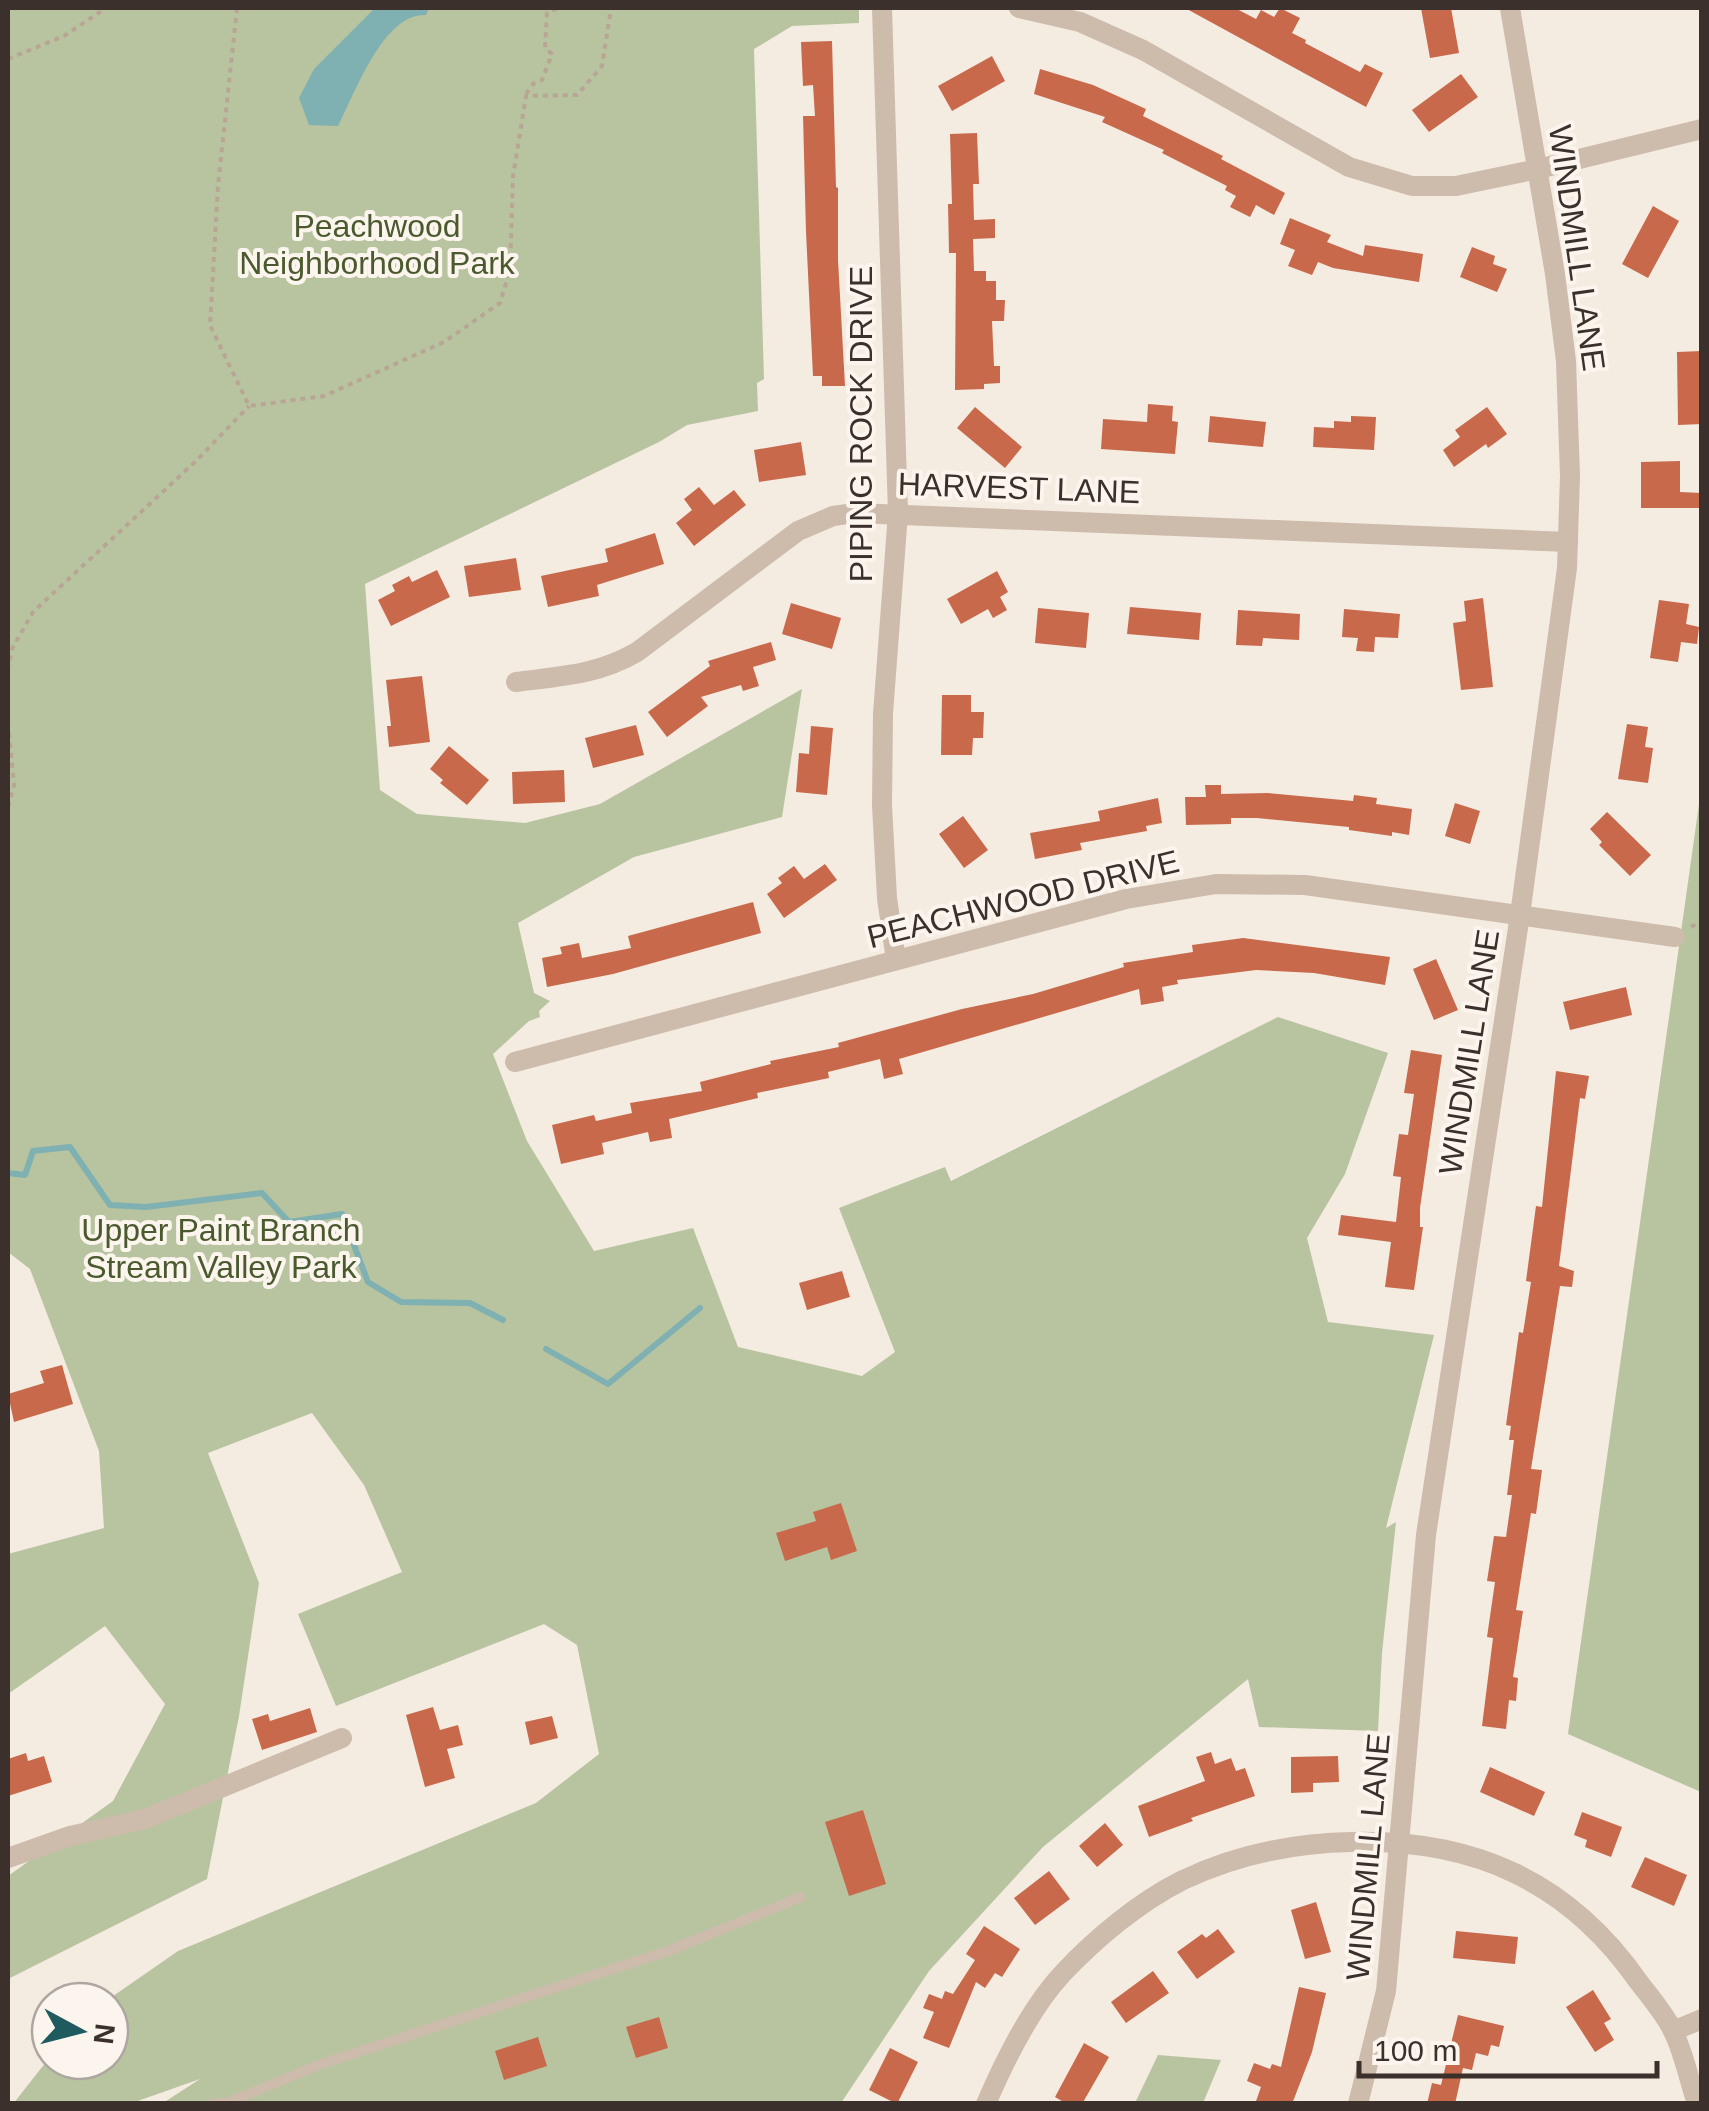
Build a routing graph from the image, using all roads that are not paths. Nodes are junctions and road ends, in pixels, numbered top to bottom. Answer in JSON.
{"nodes":[{"id":1,"x":882,"y":8,"type":"edge"},
{"id":2,"x":1019,"y":8,"type":"edge"},
{"id":3,"x":1510,"y":8,"type":"edge"},
{"id":4,"x":1702,"y":129,"type":"edge"},
{"id":5,"x":1538,"y":170,"type":"junction"},
{"id":6,"x":898,"y":513,"type":"junction"},
{"id":7,"x":1568,"y":542,"type":"junction"},
{"id":8,"x":516,"y":682,"type":"dead end"},
{"id":9,"x":1520,"y":916,"type":"junction"},
{"id":10,"x":1675,"y":937,"type":"dead end"},
{"id":11,"x":896,"y":960,"type":"junction"},
{"id":12,"x":515,"y":1062,"type":"dead end"},
{"id":13,"x":342,"y":1738,"type":"dead end"},
{"id":14,"x":1400,"y":1840,"type":"junction"},
{"id":15,"x":8,"y":1858,"type":"edge"},
{"id":16,"x":801,"y":1897,"type":"dead end"},
{"id":17,"x":1702,"y":2020,"type":"edge"},
{"id":18,"x":1673,"y":2031,"type":"junction"},
{"id":19,"x":211,"y":2104,"type":"edge"},
{"id":20,"x":986,"y":2104,"type":"edge"},
{"id":21,"x":1358,"y":2104,"type":"edge"},
{"id":22,"x":1697,"y":2104,"type":"edge"}],
"edges":[{"from":1,"to":6,"type":"street","name":"PIPING ROCK DRIVE"},
{"from":2,"to":5,"type":"street"},
{"from":3,"to":5,"type":"street","name":"WINDMILL LANE"},
{"from":4,"to":5,"type":"street"},
{"from":5,"to":7,"type":"street","name":"WINDMILL LANE"},
{"from":6,"to":7,"type":"street","name":"HARVEST LANE"},
{"from":6,"to":8,"type":"street","name":"HARVEST LANE"},
{"from":6,"to":11,"type":"street","name":"PIPING ROCK DRIVE"},
{"from":7,"to":9,"type":"street","name":"WINDMILL LANE"},
{"from":9,"to":10,"type":"street","name":"PEACHWOOD DRIVE"},
{"from":9,"to":11,"type":"street","name":"PEACHWOOD DRIVE"},
{"from":9,"to":14,"type":"street","name":"WINDMILL LANE"},
{"from":11,"to":12,"type":"street","name":"PEACHWOOD DRIVE"},
{"from":13,"to":15,"type":"street"},
{"from":14,"to":18,"type":"street"},
{"from":14,"to":20,"type":"street"},
{"from":14,"to":21,"type":"street","name":"WINDMILL LANE"},
{"from":16,"to":19,"type":"lane"},
{"from":17,"to":18,"type":"street"},
{"from":18,"to":22,"type":"street"}]}
